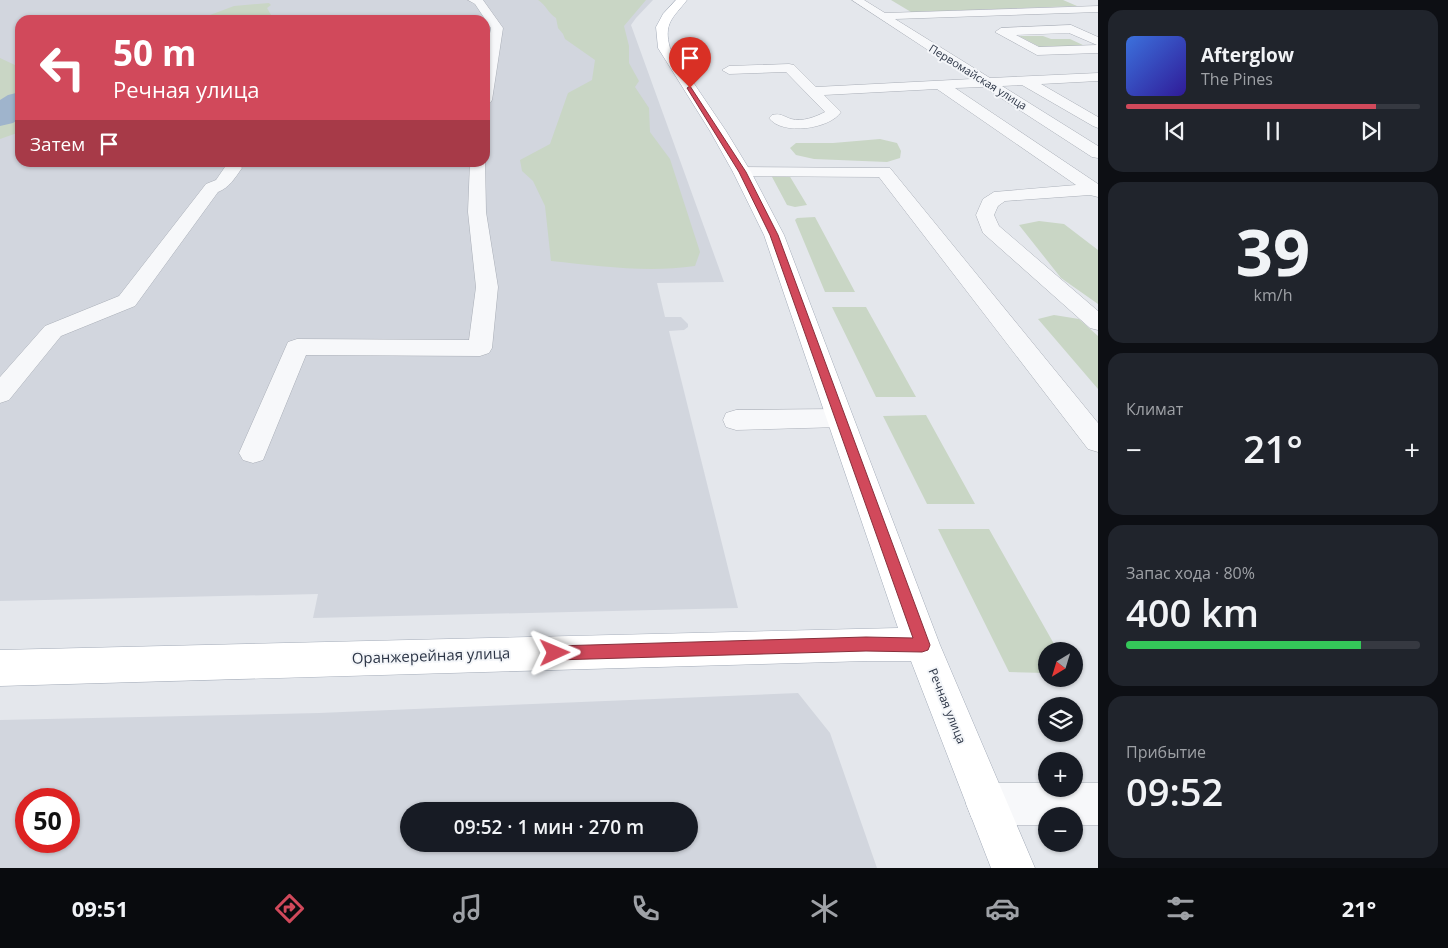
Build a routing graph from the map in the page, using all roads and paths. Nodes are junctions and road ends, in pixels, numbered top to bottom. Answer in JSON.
{"nodes":[{"id":1,"x":473,"y":0,"type":"edge"},
{"id":2,"x":682,"y":0,"type":"edge"},
{"id":3,"x":857,"y":0,"type":"edge"},
{"id":4,"x":1084,"y":0,"type":"edge"},
{"id":5,"x":1098,"y":7,"type":"edge"},
{"id":6,"x":488,"y":15,"type":"edge"},
{"id":7,"x":883,"y":16,"type":"junction"},
{"id":8,"x":490,"y":18,"type":"edge"},
{"id":9,"x":1098,"y":42,"type":"edge"},
{"id":10,"x":1098,"y":49,"type":"edge"},
{"id":11,"x":490,"y":61,"type":"edge"},
{"id":12,"x":728,"y":70,"type":"dead end"},
{"id":13,"x":1098,"y":77,"type":"edge"},
{"id":14,"x":1024,"y":80,"type":"junction"},
{"id":15,"x":988,"y":83,"type":"junction"},
{"id":16,"x":942,"y":86,"type":"junction"},
{"id":17,"x":812,"y":91,"type":"junction"},
{"id":18,"x":778,"y":118,"type":"dead end"},
{"id":19,"x":1098,"y":123,"type":"edge"},
{"id":20,"x":1098,"y":153,"type":"edge"},
{"id":21,"x":478,"y":167,"type":"edge"},
{"id":22,"x":234,"y":168,"type":"dead end"},
{"id":23,"x":742,"y":172,"type":"junction"},
{"id":24,"x":1096,"y":190,"type":"edge"},
{"id":25,"x":1098,"y":324,"type":"edge"},
{"id":26,"x":0,"y":394,"type":"edge"},
{"id":27,"x":840,"y":418,"type":"junction"},
{"id":28,"x":736,"y":420,"type":"dead end"},
{"id":29,"x":1098,"y":442,"type":"edge"},
{"id":30,"x":253,"y":453,"type":"dead end"},
{"id":31,"x":922,"y":645,"type":"junction"},
{"id":32,"x":0,"y":668,"type":"edge"},
{"id":33,"x":987,"y":804,"type":"junction"},
{"id":34,"x":1098,"y":804,"type":"edge"},
{"id":35,"x":1013,"y":868,"type":"edge"}],
"edges":[{"from":1,"to":6,"type":"street"},
{"from":2,"to":23,"type":"main road","name":"Речная улица"},
{"from":3,"to":7,"type":"street","name":"Первомайская улица"},
{"from":4,"to":5,"type":"street"},
{"from":5,"to":7,"type":"street"},
{"from":7,"to":15,"type":"street","name":"Первомайская улица"},
{"from":8,"to":11,"type":"street"},
{"from":9,"to":10,"type":"street"},
{"from":12,"to":17,"type":"street"},
{"from":13,"to":14,"type":"street"},
{"from":14,"to":15,"type":"street"},
{"from":14,"to":19,"type":"street"},
{"from":15,"to":16,"type":"street"},
{"from":15,"to":20,"type":"street","name":"Первомайская улица"},
{"from":16,"to":17,"type":"street"},
{"from":16,"to":24,"type":"street"},
{"from":17,"to":18,"type":"street"},
{"from":21,"to":30,"type":"street"},
{"from":22,"to":26,"type":"street"},
{"from":23,"to":27,"type":"main road","name":"Речная улица"},
{"from":23,"to":29,"type":"street"},
{"from":24,"to":25,"type":"street"},
{"from":27,"to":28,"type":"street"},
{"from":27,"to":31,"type":"main road","name":"Речная улица"},
{"from":31,"to":32,"type":"main road","name":"Оранжерейная улица"},
{"from":31,"to":33,"type":"main road","name":"Речная улица"},
{"from":33,"to":34,"type":"street"},
{"from":33,"to":35,"type":"main road","name":"Речная улица"}]}
